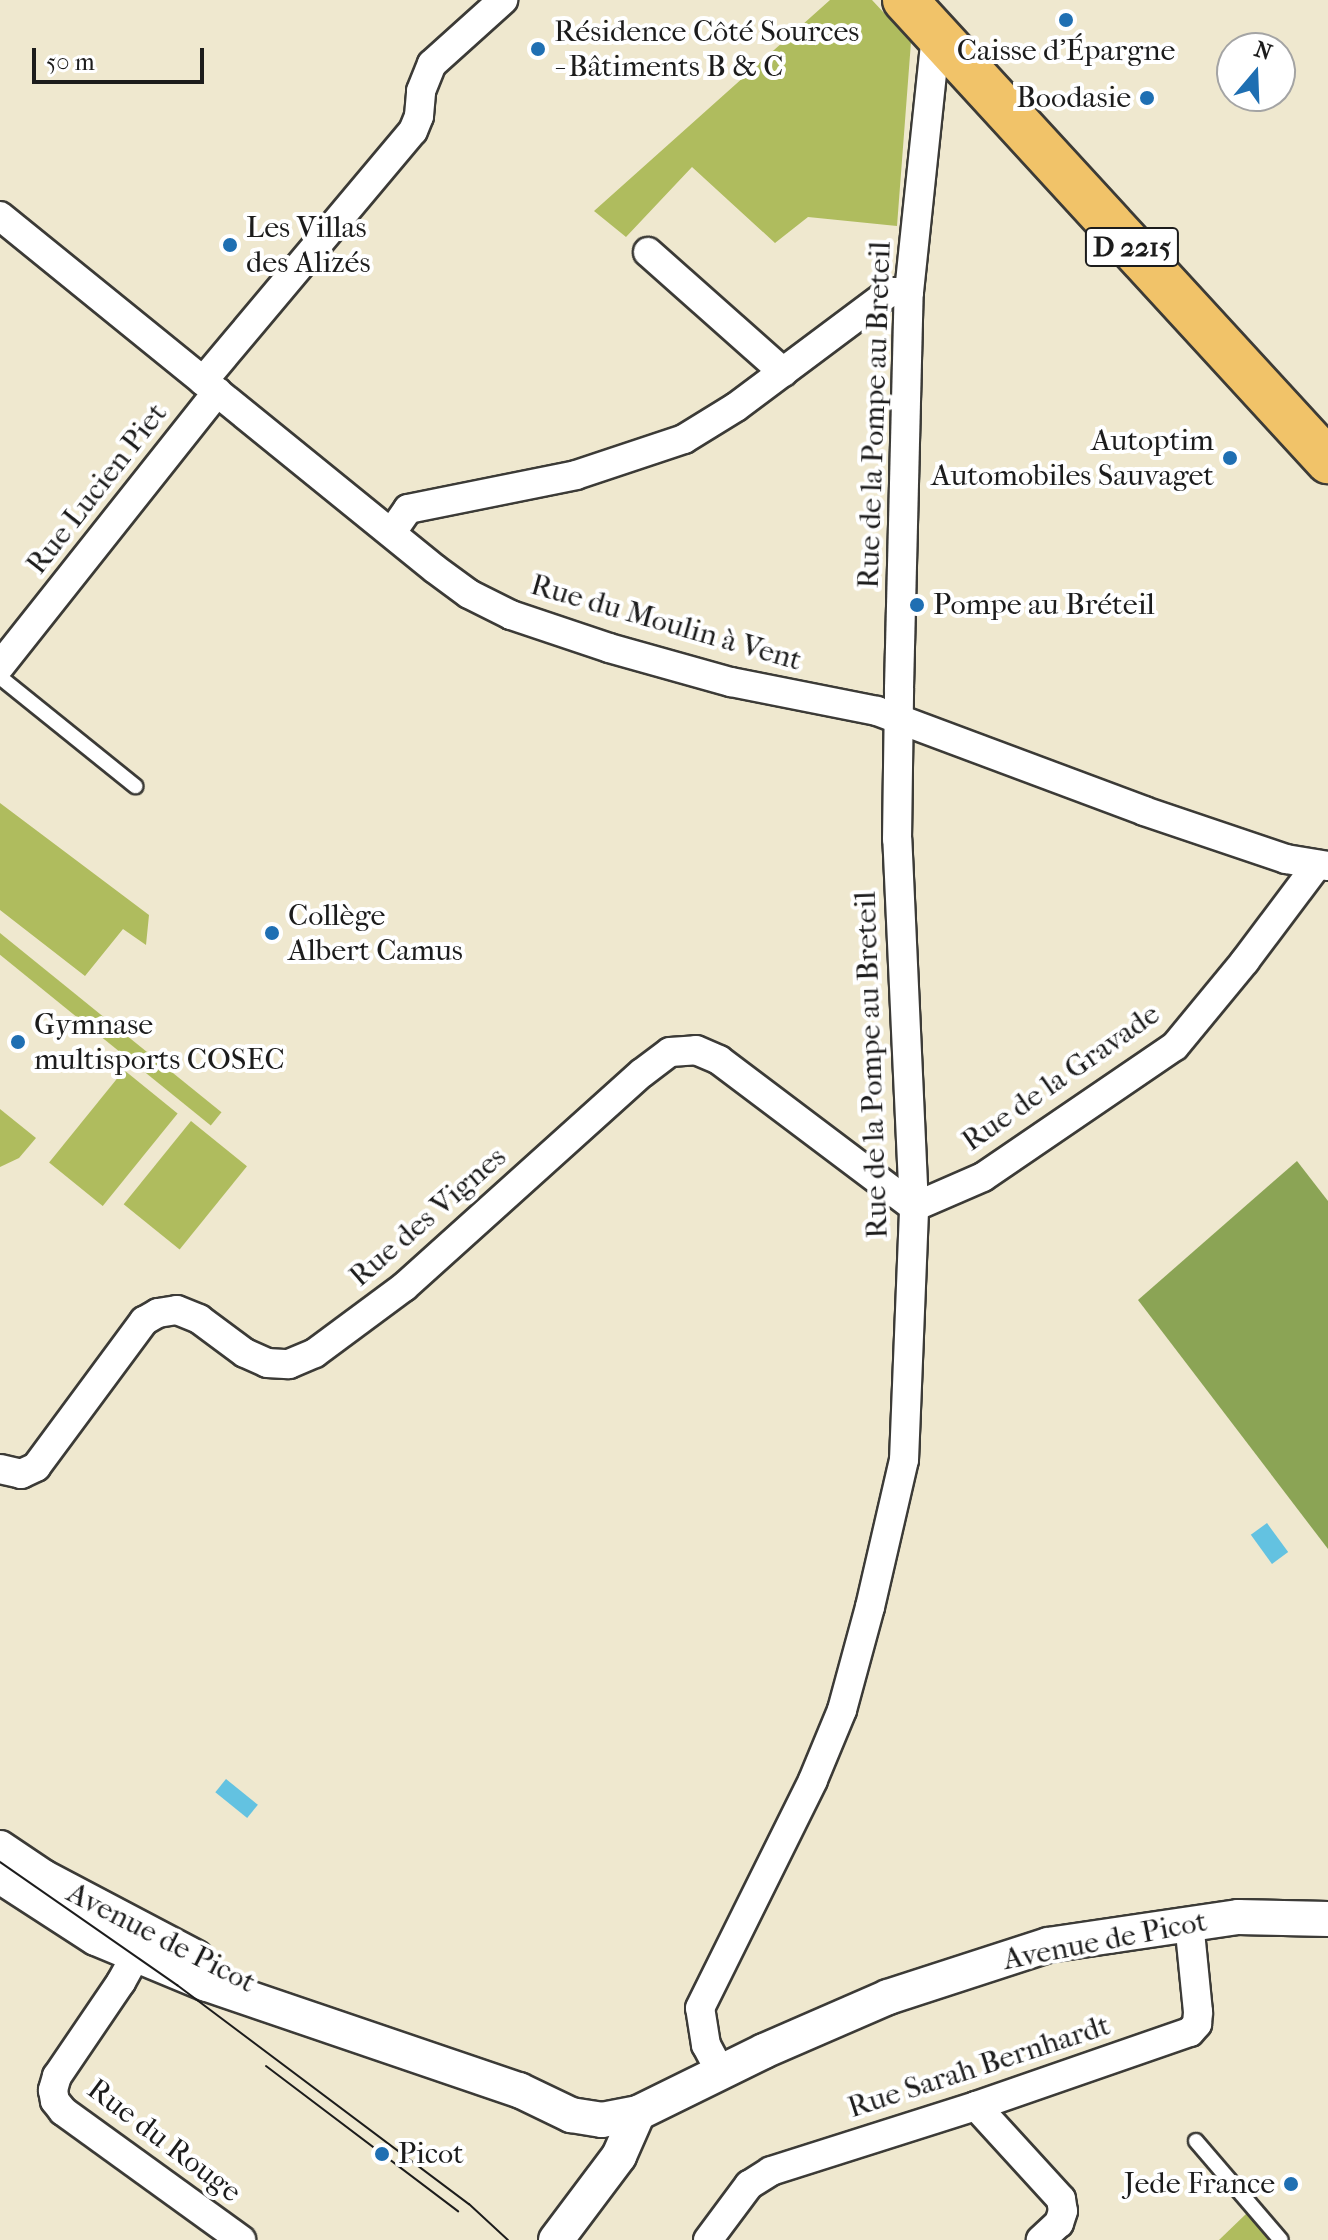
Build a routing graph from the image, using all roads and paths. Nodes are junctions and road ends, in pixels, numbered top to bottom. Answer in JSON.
{"nodes":[{"id":1,"x":503,"y":0,"type":"edge"},
{"id":2,"x":905,"y":0,"type":"edge"},
{"id":3,"x":936,"y":35,"type":"junction"},
{"id":4,"x":0,"y":216,"type":"edge"},
{"id":5,"x":648,"y":252,"type":"dead end"},
{"id":6,"x":909,"y":292,"type":"junction"},
{"id":7,"x":783,"y":372,"type":"junction"},
{"id":8,"x":210,"y":386,"type":"junction"},
{"id":9,"x":1328,"y":461,"type":"edge"},
{"id":10,"x":392,"y":532,"type":"junction"},
{"id":11,"x":0,"y":666,"type":"edge"},
{"id":12,"x":0,"y":677,"type":"edge"},
{"id":13,"x":900,"y":719,"type":"junction"},
{"id":14,"x":135,"y":786,"type":"dead end"},
{"id":15,"x":1322,"y":865,"type":"edge"},
{"id":16,"x":914,"y":1207,"type":"junction"},
{"id":17,"x":0,"y":1469,"type":"edge"},
{"id":18,"x":0,"y":1848,"type":"edge"},
{"id":19,"x":0,"y":1876,"type":"edge"},
{"id":20,"x":1328,"y":1919,"type":"edge"},
{"id":21,"x":1189,"y":1922,"type":"junction"},
{"id":22,"x":134,"y":1940,"type":"junction"},
{"id":23,"x":716,"y":2063,"type":"junction"},
{"id":24,"x":519,"y":2090,"type":"junction"},
{"id":25,"x":638,"y":2101,"type":"junction"},
{"id":26,"x":976,"y":2106,"type":"junction"},
{"id":27,"x":602,"y":2120,"type":"junction"},
{"id":28,"x":1196,"y":2141,"type":"dead end"},
{"id":29,"x":597,"y":2181,"type":"junction"},
{"id":30,"x":241,"y":2240,"type":"edge"},
{"id":31,"x":556,"y":2240,"type":"edge"},
{"id":32,"x":708,"y":2240,"type":"edge"},
{"id":33,"x":1041,"y":2240,"type":"edge"},
{"id":34,"x":1281,"y":2240,"type":"edge"}],
"edges":[{"from":1,"to":8,"type":"street","name":"Rue Lucien Piet"},
{"from":2,"to":3,"type":"main road","number":"D 2215"},
{"from":3,"to":6,"type":"street","name":"Rue de la Pompe au Breteil"},
{"from":3,"to":9,"type":"main road","number":"D 2215"},
{"from":4,"to":8,"type":"street","name":"Rue du Moulin à Vent"},
{"from":5,"to":7,"type":"street"},
{"from":6,"to":7,"type":"street"},
{"from":6,"to":13,"type":"street","name":"Rue de la Pompe au Breteil"},
{"from":7,"to":10,"type":"street"},
{"from":8,"to":10,"type":"street","name":"Rue du Moulin à Vent"},
{"from":8,"to":11,"type":"street","name":"Rue Lucien Piet"},
{"from":10,"to":13,"type":"street","name":"Rue du Moulin à Vent"},
{"from":12,"to":14,"type":"lane"},
{"from":13,"to":15,"type":"street","name":"Rue du Moulin à Vent"},
{"from":13,"to":16,"type":"street","name":"Rue de la Pompe au Breteil"},
{"from":15,"to":16,"type":"street","name":"Rue de la Gravade"},
{"from":16,"to":17,"type":"street","name":"Rue des Vignes"},
{"from":16,"to":23,"type":"street","name":"Rue de la Pompe au Breteil"},
{"from":18,"to":22,"type":"street","name":"Avenue de Picot"},
{"from":19,"to":22,"type":"street","name":"Avenue de Picot"},
{"from":20,"to":21,"type":"street","name":"Avenue de Picot"},
{"from":21,"to":23,"type":"street","name":"Avenue de Picot"},
{"from":21,"to":26,"type":"street","name":"Rue Sarah Bernhardt"},
{"from":22,"to":24,"type":"street","name":"Avenue de Picot"},
{"from":22,"to":30,"type":"street","name":"Rue du Rouge"},
{"from":23,"to":25,"type":"street","name":"Avenue de Picot"},
{"from":24,"to":25,"type":"street","name":"Avenue de Picot"},
{"from":24,"to":27,"type":"street","name":"Avenue de Picot"},
{"from":25,"to":27,"type":"street"},
{"from":25,"to":29,"type":"street"},
{"from":26,"to":32,"type":"street","name":"Rue Sarah Bernhardt"},
{"from":26,"to":33,"type":"street"},
{"from":27,"to":29,"type":"street"},
{"from":28,"to":34,"type":"lane"},
{"from":29,"to":31,"type":"street"}]}
